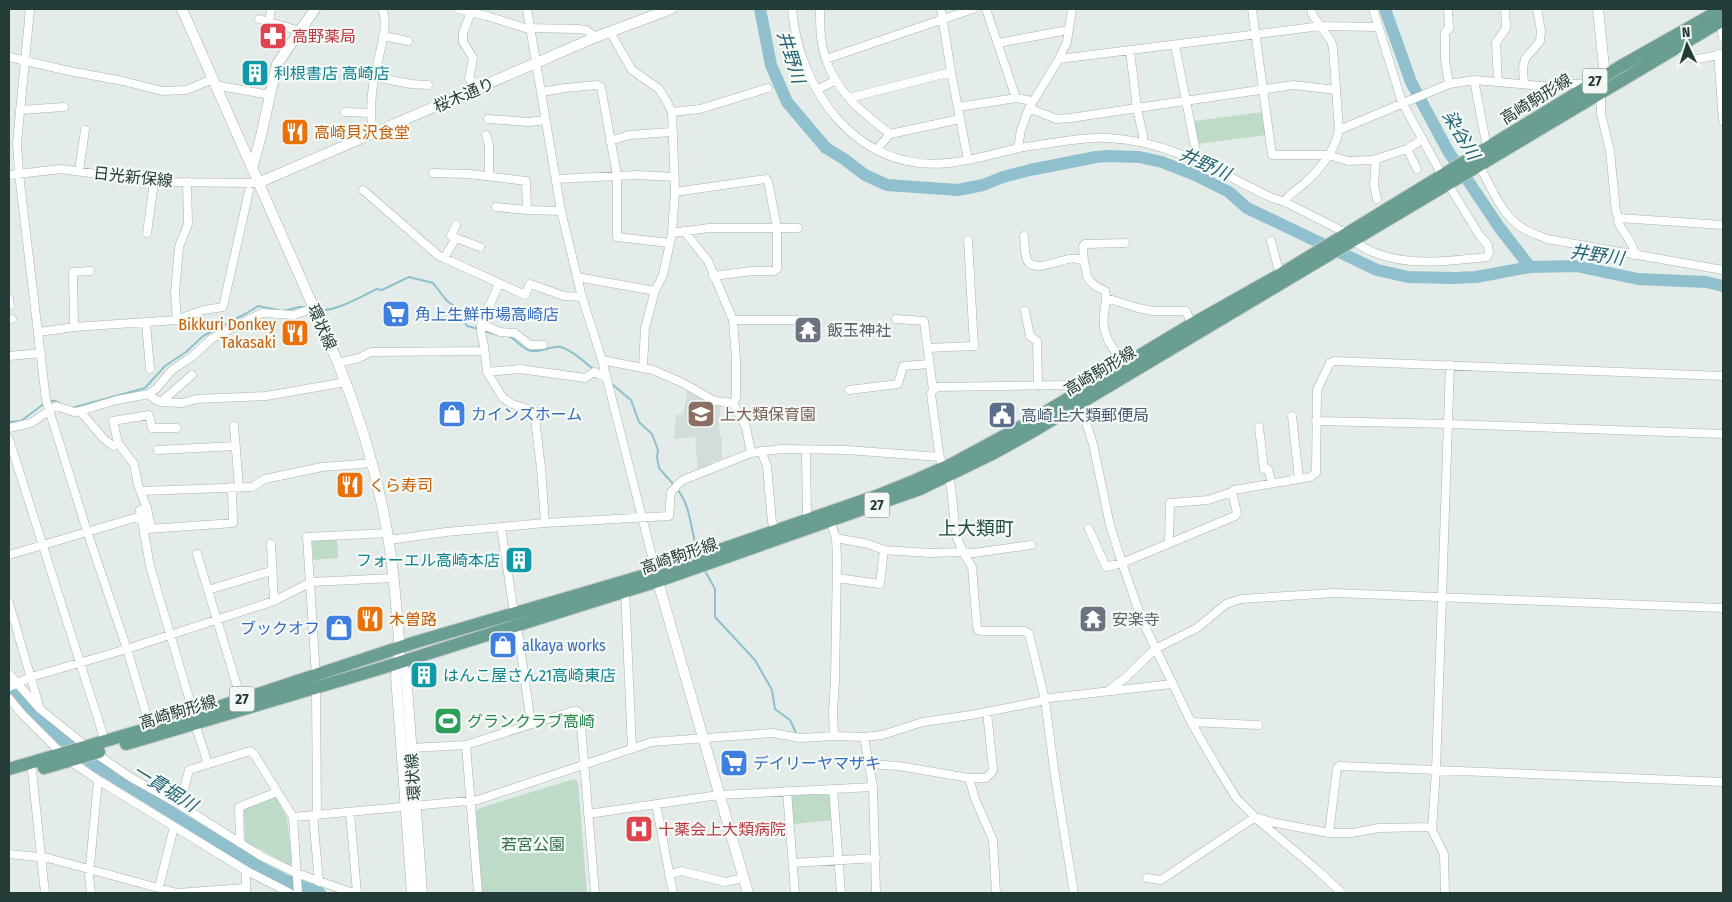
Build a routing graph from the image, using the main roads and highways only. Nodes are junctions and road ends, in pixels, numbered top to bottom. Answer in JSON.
{"nodes":[{"id":1,"x":1721,"y":14,"type":"edge"},
{"id":2,"x":1475,"y":163,"type":"junction"},
{"id":3,"x":1281,"y":278,"type":"junction"},
{"id":4,"x":1079,"y":397,"type":"junction"},
{"id":5,"x":944,"y":467,"type":"junction"},
{"id":6,"x":657,"y":576,"type":"junction"},
{"id":7,"x":516,"y":619,"type":"junction"},
{"id":8,"x":316,"y":682,"type":"junction"},
{"id":9,"x":195,"y":719,"type":"junction"},
{"id":10,"x":151,"y":733,"type":"junction"},
{"id":11,"x":90,"y":750,"type":"junction"},
{"id":12,"x":68,"y":757,"type":"junction"},
{"id":13,"x":9,"y":769,"type":"edge"},
{"id":14,"x":9,"y":778,"type":"edge"}],
"edges":[{"from":1,"to":2,"type":"main road","name":"高崎駒形線","number":"27"},
{"from":1,"to":2,"type":"main road","name":"高崎駒形線","number":"27"},
{"from":2,"to":3,"type":"main road","name":"高崎駒形線","number":"27"},
{"from":3,"to":4,"type":"main road","name":"高崎駒形線","number":"27"},
{"from":3,"to":4,"type":"main road","name":"高崎駒形線","number":"27"},
{"from":4,"to":5,"type":"main road","name":"高崎駒形線","number":"27"},
{"from":5,"to":6,"type":"main road","name":"高崎駒形線","number":"27"},
{"from":5,"to":6,"type":"main road","name":"高崎駒形線","number":"27"},
{"from":6,"to":7,"type":"main road","name":"高崎駒形線","number":"27"},
{"from":6,"to":7,"type":"main road","name":"高崎駒形線","number":"27"},
{"from":7,"to":8,"type":"main road","name":"高崎駒形線","number":"27"},
{"from":7,"to":8,"type":"main road","name":"高崎駒形線","number":"27"},
{"from":8,"to":9,"type":"main road","name":"高崎駒形線","number":"27"},
{"from":8,"to":9,"type":"main road","name":"高崎駒形線","number":"27"},
{"from":9,"to":10,"type":"main road","name":"高崎駒形線","number":"27"},
{"from":10,"to":11,"type":"main road","name":"高崎駒形線","number":"27"},
{"from":10,"to":11,"type":"main road","name":"高崎駒形線","number":"27"},
{"from":11,"to":12,"type":"main road","name":"高崎駒形線","number":"27"},
{"from":12,"to":13,"type":"main road","name":"高崎駒形線","number":"27"},
{"from":12,"to":14,"type":"main road","name":"高崎駒形線","number":"27"}]}
